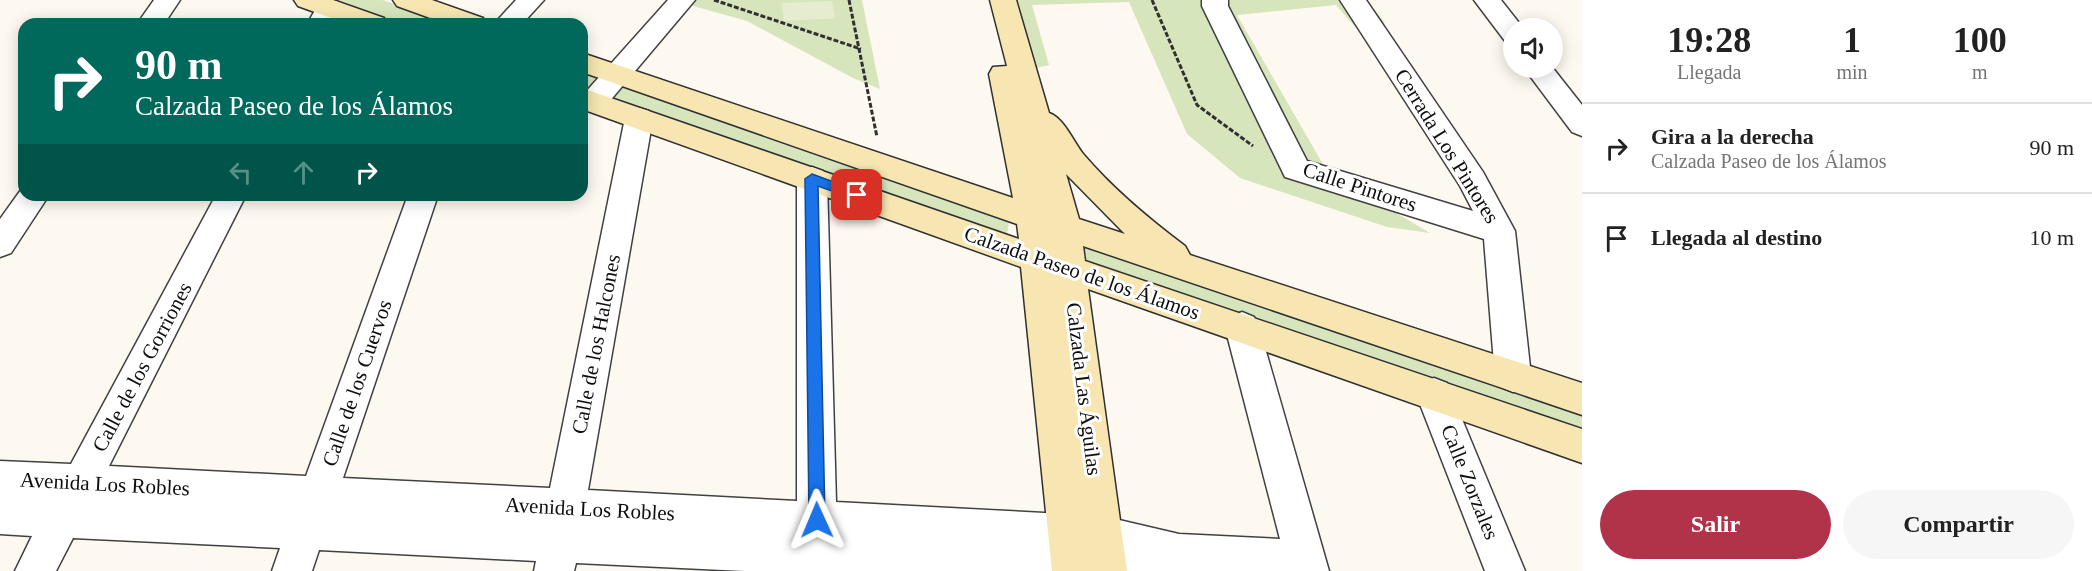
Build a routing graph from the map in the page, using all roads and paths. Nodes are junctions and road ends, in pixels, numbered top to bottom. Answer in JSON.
{"nodes":[{"id":1,"x":167,"y":0,"type":"edge"},
{"id":2,"x":406,"y":0,"type":"edge"},
{"id":3,"x":531,"y":0,"type":"edge"},
{"id":4,"x":682,"y":0,"type":"edge"},
{"id":5,"x":714,"y":0,"type":"edge"},
{"id":6,"x":849,"y":0,"type":"edge"},
{"id":7,"x":984,"y":0,"type":"edge"},
{"id":8,"x":1003,"y":0,"type":"edge"},
{"id":9,"x":1152,"y":0,"type":"edge"},
{"id":10,"x":1215,"y":0,"type":"edge"},
{"id":11,"x":1353,"y":0,"type":"edge"},
{"id":12,"x":1487,"y":0,"type":"edge"},
{"id":13,"x":319,"y":11,"type":"edge"},
{"id":14,"x":154,"y":18,"type":"edge"},
{"id":15,"x":349,"y":18,"type":"edge"},
{"id":16,"x":457,"y":18,"type":"edge"},
{"id":17,"x":513,"y":18,"type":"edge"},
{"id":18,"x":1503,"y":21,"type":"edge"},
{"id":19,"x":861,"y":49,"type":"junction"},
{"id":20,"x":588,"y":64,"type":"edge"},
{"id":21,"x":617,"y":74,"type":"junction"},
{"id":22,"x":1546,"y":78,"type":"edge"},
{"id":23,"x":1032,"y":98,"type":"junction"},
{"id":24,"x":588,"y":99,"type":"edge"},
{"id":25,"x":588,"y":100,"type":"edge"},
{"id":26,"x":639,"y":118,"type":"junction"},
{"id":27,"x":1582,"y":125,"type":"edge"},
{"id":28,"x":883,"y":167,"type":"junction"},
{"id":29,"x":1296,"y":169,"type":"junction"},
{"id":30,"x":812,"y":179,"type":"junction"},
{"id":31,"x":30,"y":201,"type":"edge"},
{"id":32,"x":228,"y":201,"type":"edge"},
{"id":33,"x":421,"y":201,"type":"edge"},
{"id":34,"x":1032,"y":217,"type":"junction"},
{"id":35,"x":1066,"y":228,"type":"junction"},
{"id":36,"x":1499,"y":231,"type":"junction"},
{"id":37,"x":0,"y":244,"type":"edge"},
{"id":38,"x":1037,"y":259,"type":"junction"},
{"id":39,"x":1069,"y":270,"type":"junction"},
{"id":40,"x":1198,"y":272,"type":"junction"},
{"id":41,"x":1242,"y":327,"type":"junction"},
{"id":42,"x":1513,"y":376,"type":"junction"},
{"id":43,"x":1434,"y":394,"type":"junction"},
{"id":44,"x":1582,"y":399,"type":"edge"},
{"id":45,"x":1582,"y":446,"type":"edge"},
{"id":46,"x":0,"y":479,"type":"edge"},
{"id":47,"x":81,"y":483,"type":"junction"},
{"id":48,"x":313,"y":512,"type":"junction"},
{"id":49,"x":0,"y":515,"type":"edge"},
{"id":50,"x":63,"y":518,"type":"junction"},
{"id":51,"x":560,"y":540,"type":"edge"},
{"id":52,"x":816,"y":549,"type":"edge"},
{"id":53,"x":1088,"y":558,"type":"edge"},
{"id":54,"x":1307,"y":566,"type":"edge"},
{"id":55,"x":35,"y":571,"type":"edge"},
{"id":56,"x":292,"y":571,"type":"edge"},
{"id":57,"x":1505,"y":571,"type":"edge"}],
"edges":[{"from":1,"to":14,"type":"street"},
{"from":2,"to":16,"type":"main road"},
{"from":3,"to":17,"type":"street"},
{"from":4,"to":21,"type":"street"},
{"from":5,"to":19,"type":"path"},
{"from":6,"to":19,"type":"path"},
{"from":7,"to":34,"type":"main road","name":"Calzada Las Águilas"},
{"from":8,"to":23,"type":"main road","name":"Calzada Las Águilas"},
{"from":9,"to":29,"type":"path"},
{"from":10,"to":29,"type":"street","name":"Calle Pintores"},
{"from":11,"to":36,"type":"street","name":"Cerrada Los Pintores"},
{"from":12,"to":18,"type":"street"},
{"from":13,"to":15,"type":"main road"},
{"from":19,"to":28,"type":"path"},
{"from":20,"to":21,"type":"main road","name":"Calzada Paseo de los Álamos"},
{"from":21,"to":24,"type":"street"},
{"from":21,"to":28,"type":"main road","name":"Calzada Paseo de los Álamos"},
{"from":22,"to":27,"type":"street"},
{"from":23,"to":35,"type":"main road","name":"Calzada Las Águilas"},
{"from":23,"to":40,"type":"main road"},
{"from":25,"to":26,"type":"main road","name":"Calzada Paseo de los Álamos"},
{"from":26,"to":30,"type":"main road","name":"Calzada Paseo de los Álamos"},
{"from":26,"to":51,"type":"street","name":"Calle de los Halcones"},
{"from":28,"to":34,"type":"main road","name":"Calzada Paseo de los Álamos"},
{"from":29,"to":36,"type":"street","name":"Calle Pintores"},
{"from":30,"to":38,"type":"main road","name":"Calzada Paseo de los Álamos"},
{"from":30,"to":52,"type":"street"},
{"from":31,"to":37,"type":"street"},
{"from":32,"to":47,"type":"street","name":"Calle de los Gorriones"},
{"from":33,"to":48,"type":"street","name":"Calle de los Cuervos"},
{"from":34,"to":35,"type":"main road","name":"Calzada Paseo de los Álamos"},
{"from":34,"to":38,"type":"main road","name":"Calzada Las Águilas"},
{"from":35,"to":39,"type":"main road","name":"Calzada Las Águilas"},
{"from":35,"to":40,"type":"main road","name":"Calzada Paseo de los Álamos"},
{"from":36,"to":42,"type":"street","name":"Cerrada Los Pintores"},
{"from":38,"to":39,"type":"main road","name":"Calzada Paseo de los Álamos"},
{"from":38,"to":53,"type":"main road","name":"Calzada Las Águilas"},
{"from":39,"to":41,"type":"main road","name":"Calzada Paseo de los Álamos"},
{"from":39,"to":53,"type":"main road","name":"Calzada Las Águilas"},
{"from":40,"to":42,"type":"main road","name":"Calzada Paseo de los Álamos"},
{"from":41,"to":43,"type":"main road","name":"Calzada Paseo de los Álamos"},
{"from":41,"to":54,"type":"street"},
{"from":42,"to":44,"type":"main road","name":"Calzada Paseo de los Álamos"},
{"from":43,"to":45,"type":"main road","name":"Calzada Paseo de los Álamos"},
{"from":43,"to":57,"type":"street","name":"Calle Zorzales"},
{"from":46,"to":47,"type":"street","name":"Avenida Los Robles"},
{"from":47,"to":48,"type":"street","name":"Avenida Los Robles"},
{"from":47,"to":50,"type":"street","name":"Calle de los Gorriones"},
{"from":48,"to":50,"type":"street","name":"Avenida Los Robles"},
{"from":48,"to":51,"type":"street","name":"Avenida Los Robles"},
{"from":48,"to":56,"type":"street","name":"Calle de los Cuervos"},
{"from":49,"to":50,"type":"street","name":"Avenida Los Robles"},
{"from":50,"to":55,"type":"street","name":"Calle de los Gorriones"},
{"from":51,"to":52,"type":"street","name":"Avenida Los Robles"},
{"from":52,"to":53,"type":"street","name":"Avenida Los Robles"},
{"from":53,"to":54,"type":"street","name":"Avenida Los Robles"}]}
